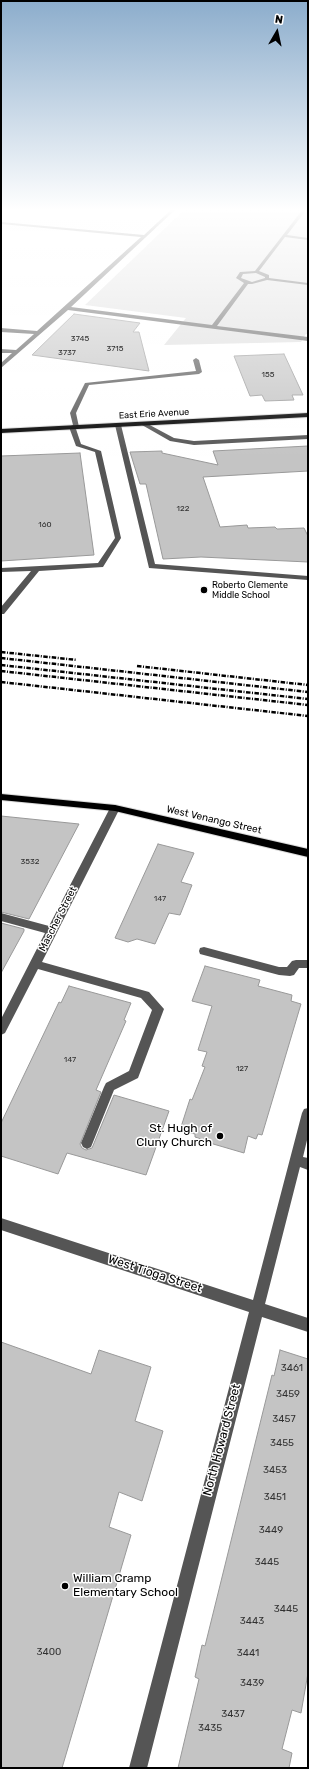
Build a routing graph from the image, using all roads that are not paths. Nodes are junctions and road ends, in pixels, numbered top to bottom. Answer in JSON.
{"nodes":[{"id":1,"x":85,"y":292,"type":"edge"},
{"id":2,"x":240,"y":292,"type":"edge"},
{"id":3,"x":67,"y":308,"type":"junction"},
{"id":4,"x":213,"y":327,"type":"junction"},
{"id":5,"x":1,"y":330,"type":"edge"},
{"id":6,"x":37,"y":333,"type":"junction"},
{"id":7,"x":306,"y":338,"type":"edge"},
{"id":8,"x":1,"y":351,"type":"edge"},
{"id":9,"x":16,"y":352,"type":"junction"},
{"id":10,"x":196,"y":360,"type":"dead end"},
{"id":11,"x":1,"y":366,"type":"edge"},
{"id":12,"x":308,"y":415,"type":"edge"},
{"id":13,"x":144,"y":424,"type":"junction"},
{"id":14,"x":118,"y":425,"type":"junction"},
{"id":15,"x":74,"y":427,"type":"junction"},
{"id":16,"x":1,"y":431,"type":"edge"},
{"id":17,"x":308,"y":437,"type":"edge"},
{"id":18,"x":37,"y":569,"type":"junction"},
{"id":19,"x":1,"y":570,"type":"edge"},
{"id":20,"x":308,"y":578,"type":"edge"},
{"id":21,"x":1,"y":612,"type":"edge"},
{"id":22,"x":1,"y":797,"type":"edge"},
{"id":23,"x":115,"y":808,"type":"junction"},
{"id":24,"x":308,"y":853,"type":"edge"},
{"id":25,"x":1,"y":917,"type":"edge"},
{"id":26,"x":52,"y":931,"type":"junction"},
{"id":27,"x":204,"y":951,"type":"dead end"},
{"id":28,"x":35,"y":964,"type":"junction"},
{"id":29,"x":308,"y":964,"type":"edge"},
{"id":30,"x":1,"y":1030,"type":"edge"},
{"id":31,"x":308,"y":1113,"type":"edge"},
{"id":32,"x":87,"y":1143,"type":"dead end"},
{"id":33,"x":302,"y":1162,"type":"edge"},
{"id":34,"x":1,"y":1224,"type":"edge"},
{"id":35,"x":257,"y":1308,"type":"junction"},
{"id":36,"x":308,"y":1325,"type":"edge"},
{"id":37,"x":138,"y":1768,"type":"edge"}],
"edges":[{"from":1,"to":3,"type":"street"},
{"from":2,"to":4,"type":"street"},
{"from":3,"to":4,"type":"street"},
{"from":3,"to":6,"type":"street"},
{"from":4,"to":7,"type":"street"},
{"from":5,"to":6,"type":"street"},
{"from":6,"to":9,"type":"street"},
{"from":8,"to":9,"type":"street"},
{"from":9,"to":11,"type":"street"},
{"from":10,"to":15,"type":"street"},
{"from":12,"to":13,"type":"main road","name":"East Erie Avenue"},
{"from":13,"to":14,"type":"main road","name":"East Erie Avenue"},
{"from":13,"to":17,"type":"street"},
{"from":14,"to":15,"type":"main road","name":"East Erie Avenue"},
{"from":14,"to":20,"type":"street"},
{"from":15,"to":16,"type":"main road","name":"East Erie Avenue"},
{"from":15,"to":18,"type":"street"},
{"from":18,"to":19,"type":"street"},
{"from":18,"to":21,"type":"street"},
{"from":22,"to":23,"type":"main road","name":"West Venango Street"},
{"from":23,"to":24,"type":"main road","name":"West Venango Street"},
{"from":23,"to":26,"type":"street","name":"Mascher Street"},
{"from":25,"to":26,"type":"street"},
{"from":26,"to":28,"type":"street","name":"Mascher Street"},
{"from":27,"to":29,"type":"street"},
{"from":28,"to":30,"type":"street","name":"Mascher Street"},
{"from":28,"to":32,"type":"street"},
{"from":31,"to":33,"type":"street","name":"North Howard Street"},
{"from":33,"to":35,"type":"street","name":"North Howard Street"},
{"from":34,"to":35,"type":"street","name":"West Tioga Street"},
{"from":35,"to":36,"type":"street","name":"West Tioga Street"},
{"from":35,"to":37,"type":"street","name":"North Howard Street"}]}
